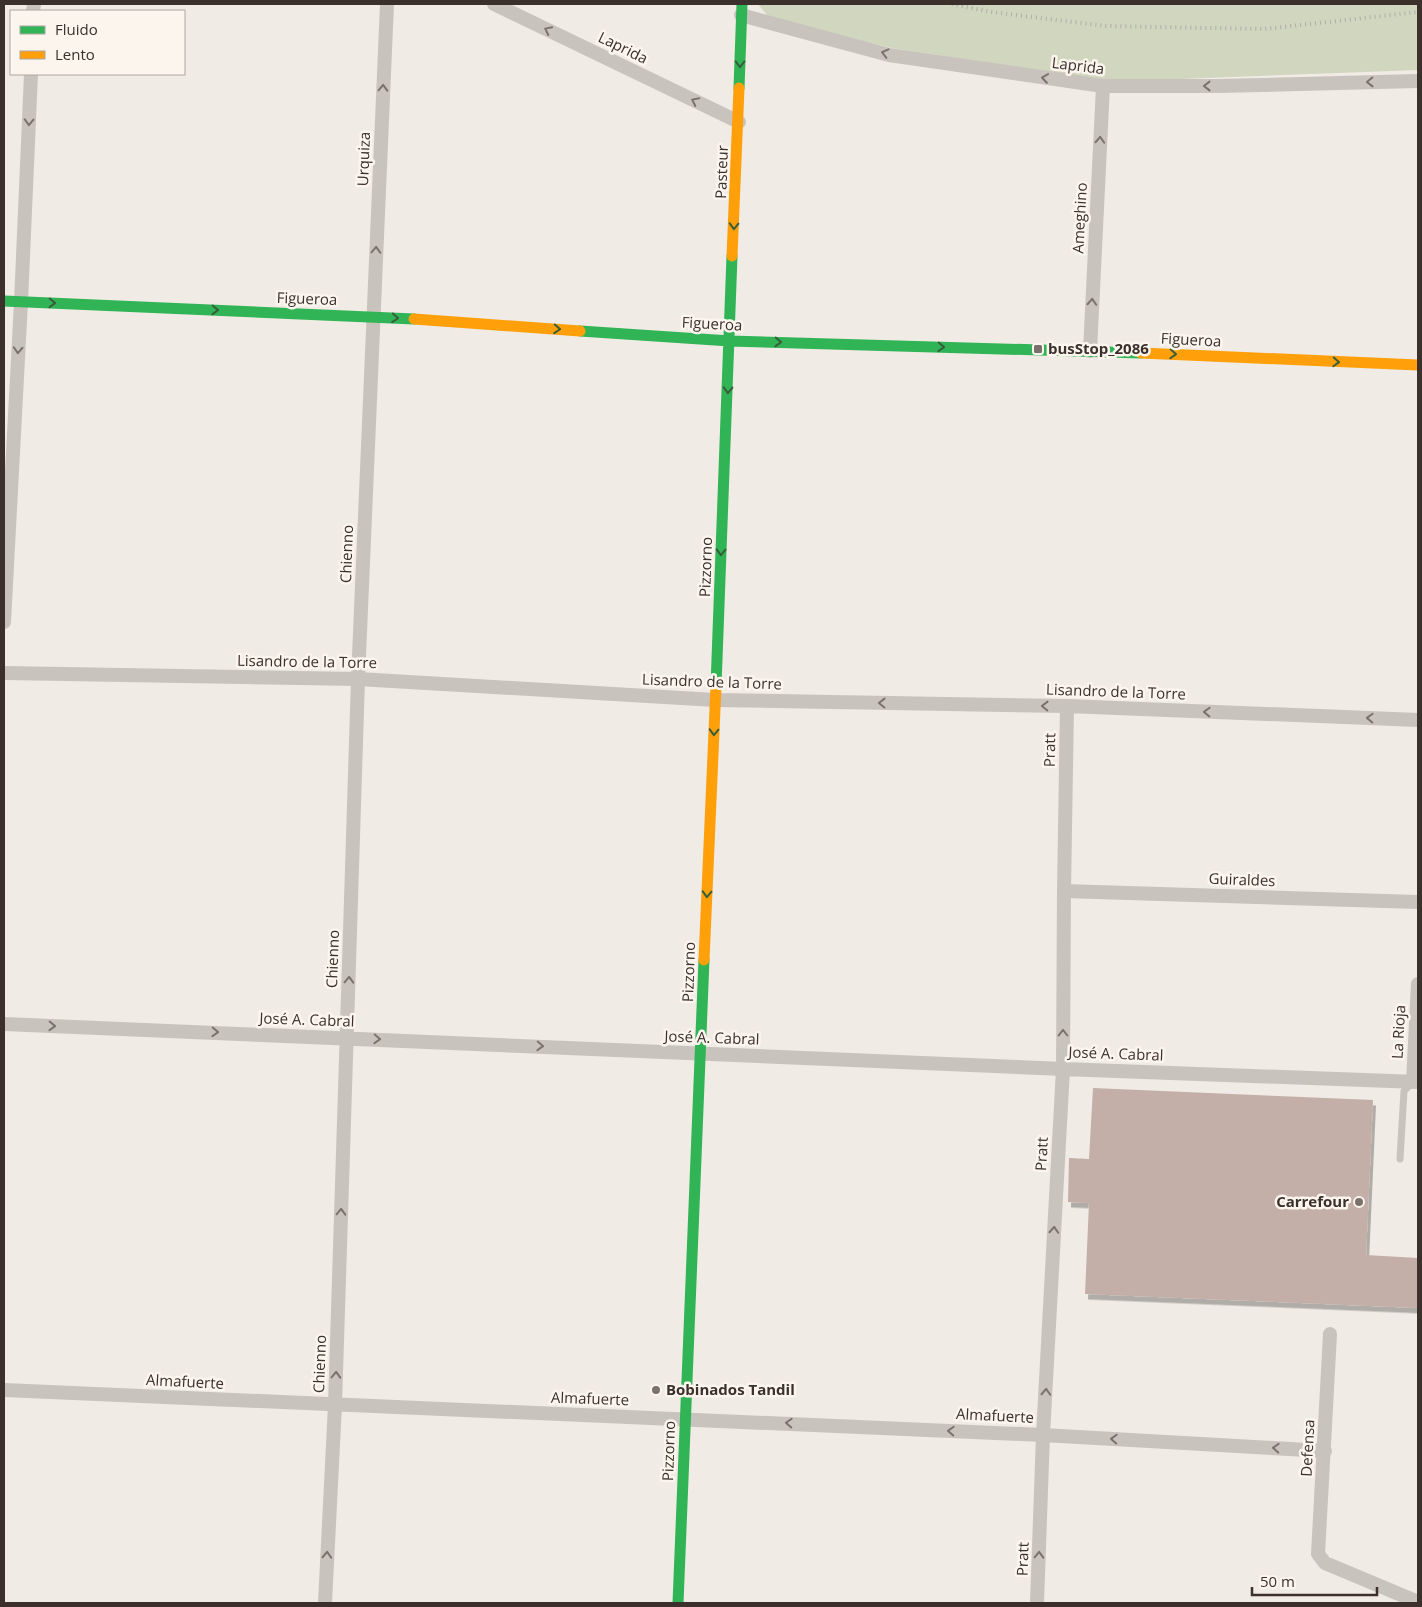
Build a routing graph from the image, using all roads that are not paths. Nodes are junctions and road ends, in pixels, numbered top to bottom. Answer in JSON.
{"nodes":[{"id":1,"x":387,"y":4,"type":"edge"},
{"id":2,"x":494,"y":4,"type":"edge"},
{"id":3,"x":742,"y":9,"type":"edge"},
{"id":4,"x":31,"y":75,"type":"edge"},
{"id":5,"x":1418,"y":81,"type":"edge"},
{"id":6,"x":1103,"y":86,"type":"junction"},
{"id":7,"x":738,"y":122,"type":"junction"},
{"id":8,"x":4,"y":301,"type":"edge"},
{"id":9,"x":21,"y":302,"type":"junction"},
{"id":10,"x":373,"y":316,"type":"junction"},
{"id":11,"x":730,"y":341,"type":"junction"},
{"id":12,"x":1090,"y":351,"type":"junction"},
{"id":13,"x":1418,"y":365,"type":"edge"},
{"id":14,"x":4,"y":622,"type":"edge"},
{"id":15,"x":4,"y":673,"type":"edge"},
{"id":16,"x":358,"y":679,"type":"junction"},
{"id":17,"x":715,"y":700,"type":"junction"},
{"id":18,"x":1067,"y":706,"type":"junction"},
{"id":19,"x":1418,"y":720,"type":"edge"},
{"id":20,"x":1064,"y":891,"type":"junction"},
{"id":21,"x":1418,"y":902,"type":"edge"},
{"id":22,"x":1418,"y":984,"type":"edge"},
{"id":23,"x":4,"y":1024,"type":"edge"},
{"id":24,"x":347,"y":1038,"type":"junction"},
{"id":25,"x":700,"y":1054,"type":"junction"},
{"id":26,"x":1063,"y":1069,"type":"junction"},
{"id":27,"x":1415,"y":1082,"type":"edge"},
{"id":28,"x":1400,"y":1159,"type":"dead end"},
{"id":29,"x":1330,"y":1334,"type":"dead end"},
{"id":30,"x":4,"y":1390,"type":"edge"},
{"id":31,"x":335,"y":1405,"type":"junction"},
{"id":32,"x":685,"y":1419,"type":"junction"},
{"id":33,"x":1044,"y":1435,"type":"junction"},
{"id":34,"x":1324,"y":1451,"type":"junction"},
{"id":35,"x":1418,"y":1602,"type":"edge"},
{"id":36,"x":325,"y":1603,"type":"edge"},
{"id":37,"x":678,"y":1603,"type":"edge"},
{"id":38,"x":1037,"y":1603,"type":"edge"}],
"edges":[{"from":10,"to":1,"type":"street","name":"Urquiza","one_way":true},
{"from":7,"to":2,"type":"street","name":"Laprida","one_way":true},
{"from":6,"to":3,"type":"street","name":"Laprida","one_way":true},
{"from":3,"to":7,"type":"street","name":"Pasteur","one_way":true},
{"from":4,"to":9,"type":"street","one_way":true},
{"from":5,"to":6,"type":"street","name":"Laprida","one_way":true},
{"from":12,"to":6,"type":"street","name":"Ameghino","one_way":true},
{"from":7,"to":11,"type":"street","name":"Pasteur","one_way":true},
{"from":8,"to":9,"type":"street","name":"Figueroa"},
{"from":9,"to":10,"type":"street","name":"Figueroa","one_way":true},
{"from":9,"to":14,"type":"street","one_way":true},
{"from":10,"to":11,"type":"street","name":"Figueroa","one_way":true},
{"from":10,"to":16,"type":"street","name":"Chienno"},
{"from":11,"to":12,"type":"street","name":"Figueroa","one_way":true},
{"from":11,"to":17,"type":"street","name":"Pizzorno","one_way":true},
{"from":12,"to":13,"type":"street","name":"Figueroa","one_way":true},
{"from":15,"to":16,"type":"street","name":"Lisandro de la Torre"},
{"from":16,"to":17,"type":"street","name":"Lisandro de la Torre"},
{"from":24,"to":16,"type":"street","name":"Chienno","one_way":true},
{"from":18,"to":17,"type":"street","name":"Lisandro de la Torre","one_way":true},
{"from":17,"to":25,"type":"street","name":"Pizzorno","one_way":true},
{"from":19,"to":18,"type":"street","name":"Lisandro de la Torre","one_way":true},
{"from":18,"to":20,"type":"street","name":"Pratt"},
{"from":20,"to":21,"type":"street","name":"Guiraldes"},
{"from":26,"to":20,"type":"street","name":"Pratt","one_way":true},
{"from":22,"to":27,"type":"street","name":"La Rioja"},
{"from":23,"to":24,"type":"street","name":"José A. Cabral","one_way":true},
{"from":24,"to":25,"type":"street","name":"José A. Cabral","one_way":true},
{"from":31,"to":24,"type":"street","name":"Chienno","one_way":true},
{"from":25,"to":26,"type":"street","name":"José A. Cabral"},
{"from":25,"to":32,"type":"street","name":"Pizzorno"},
{"from":26,"to":27,"type":"street","name":"José A. Cabral"},
{"from":33,"to":26,"type":"street","name":"Pratt","one_way":true},
{"from":27,"to":28,"type":"lane"},
{"from":29,"to":34,"type":"street","name":"Defensa"},
{"from":30,"to":31,"type":"street","name":"Almafuerte"},
{"from":31,"to":32,"type":"street","name":"Almafuerte"},
{"from":36,"to":31,"type":"street","name":"Chienno","one_way":true},
{"from":33,"to":32,"type":"street","name":"Almafuerte","one_way":true},
{"from":32,"to":37,"type":"street","name":"Pizzorno"},
{"from":34,"to":33,"type":"street","name":"Almafuerte","one_way":true},
{"from":38,"to":33,"type":"street","name":"Pratt","one_way":true},
{"from":34,"to":35,"type":"street","name":"Defensa"}]}
